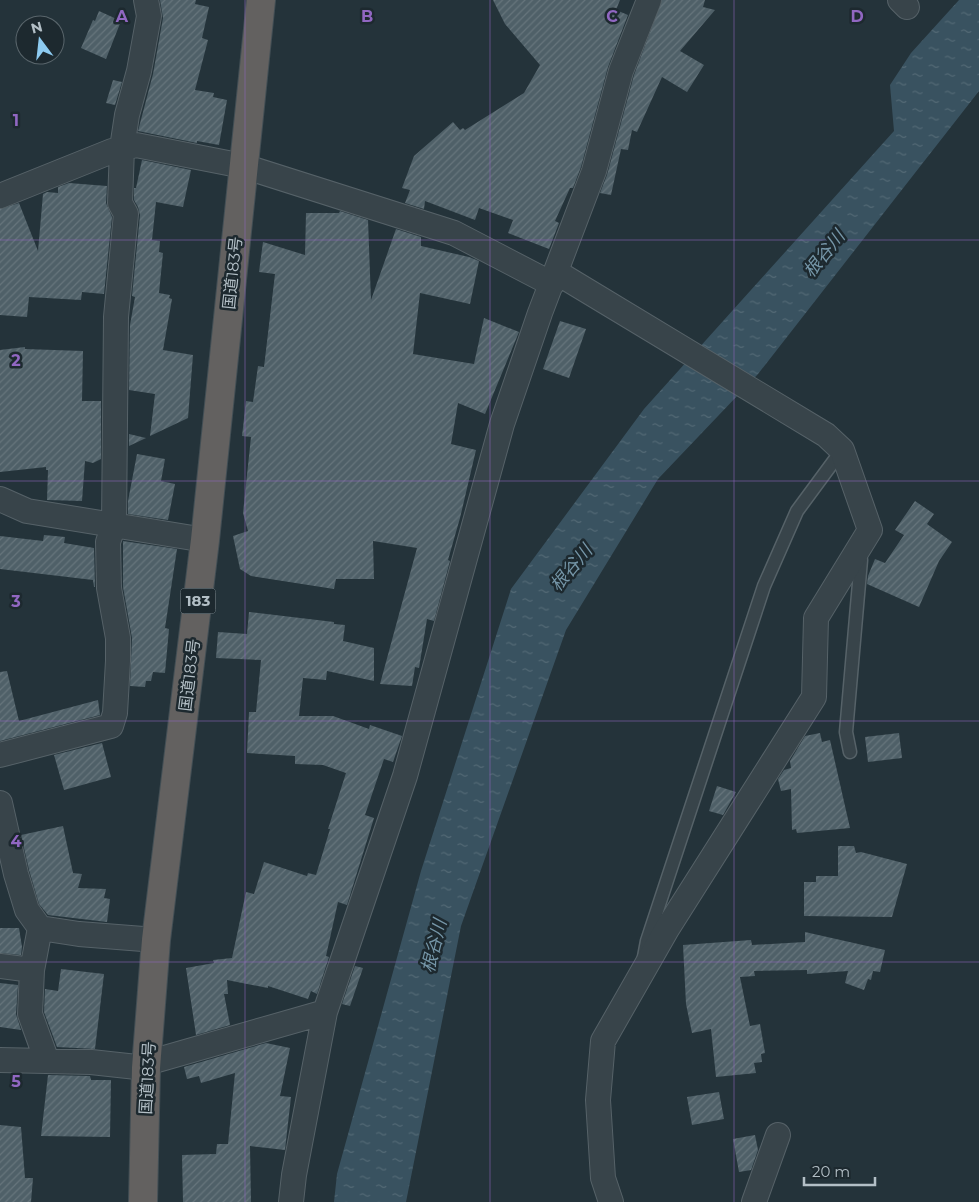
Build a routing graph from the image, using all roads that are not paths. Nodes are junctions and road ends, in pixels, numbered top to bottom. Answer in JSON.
{"nodes":[{"id":1,"x":146,"y":0,"type":"edge"},
{"id":2,"x":261,"y":0,"type":"edge"},
{"id":3,"x":648,"y":0,"type":"edge"},
{"id":4,"x":122,"y":148,"type":"junction"},
{"id":5,"x":243,"y":166,"type":"junction"},
{"id":6,"x":0,"y":196,"type":"edge"},
{"id":7,"x":554,"y":278,"type":"junction"},
{"id":8,"x":834,"y":443,"type":"junction"},
{"id":9,"x":0,"y":499,"type":"edge"},
{"id":10,"x":114,"y":525,"type":"junction"},
{"id":11,"x":205,"y":540,"type":"junction"},
{"id":12,"x":857,"y":552,"type":"junction"},
{"id":13,"x":850,"y":752,"type":"dead end"},
{"id":14,"x":0,"y":755,"type":"edge"},
{"id":15,"x":0,"y":804,"type":"edge"},
{"id":16,"x":8,"y":874,"type":"edge"},
{"id":17,"x":40,"y":928,"type":"junction"},
{"id":18,"x":156,"y":940,"type":"junction"},
{"id":19,"x":0,"y":966,"type":"edge"},
{"id":20,"x":32,"y":970,"type":"junction"},
{"id":21,"x":640,"y":975,"type":"junction"},
{"id":22,"x":325,"y":1012,"type":"junction"},
{"id":23,"x":0,"y":1060,"type":"edge"},
{"id":24,"x":47,"y":1061,"type":"junction"},
{"id":25,"x":147,"y":1066,"type":"junction"},
{"id":26,"x":778,"y":1135,"type":"dead end"},
{"id":27,"x":143,"y":1202,"type":"edge"},
{"id":28,"x":291,"y":1202,"type":"edge"},
{"id":29,"x":611,"y":1202,"type":"edge"},
{"id":30,"x":754,"y":1202,"type":"edge"}],
"edges":[{"from":1,"to":4,"type":"street"},
{"from":2,"to":5,"type":"highway","name":"国道183号","number":"183"},
{"from":3,"to":7,"type":"street"},
{"from":4,"to":5,"type":"street"},
{"from":4,"to":6,"type":"street"},
{"from":4,"to":10,"type":"street"},
{"from":5,"to":7,"type":"street"},
{"from":5,"to":11,"type":"highway","name":"国道183号","number":"183"},
{"from":7,"to":8,"type":"street"},
{"from":7,"to":22,"type":"street"},
{"from":8,"to":12,"type":"street"},
{"from":8,"to":21,"type":"lane"},
{"from":9,"to":10,"type":"street"},
{"from":10,"to":11,"type":"street"},
{"from":10,"to":14,"type":"street"},
{"from":11,"to":18,"type":"highway","name":"国道183号","number":"183"},
{"from":12,"to":13,"type":"lane"},
{"from":12,"to":21,"type":"street"},
{"from":15,"to":16,"type":"street"},
{"from":16,"to":17,"type":"street"},
{"from":17,"to":18,"type":"street"},
{"from":17,"to":20,"type":"street"},
{"from":18,"to":25,"type":"highway","name":"国道183号","number":"183"},
{"from":19,"to":20,"type":"street"},
{"from":20,"to":24,"type":"street"},
{"from":21,"to":29,"type":"street"},
{"from":22,"to":25,"type":"street"},
{"from":22,"to":28,"type":"street"},
{"from":23,"to":24,"type":"street"},
{"from":24,"to":25,"type":"street"},
{"from":25,"to":27,"type":"highway","name":"国道183号","number":"183"},
{"from":26,"to":30,"type":"street"}]}
